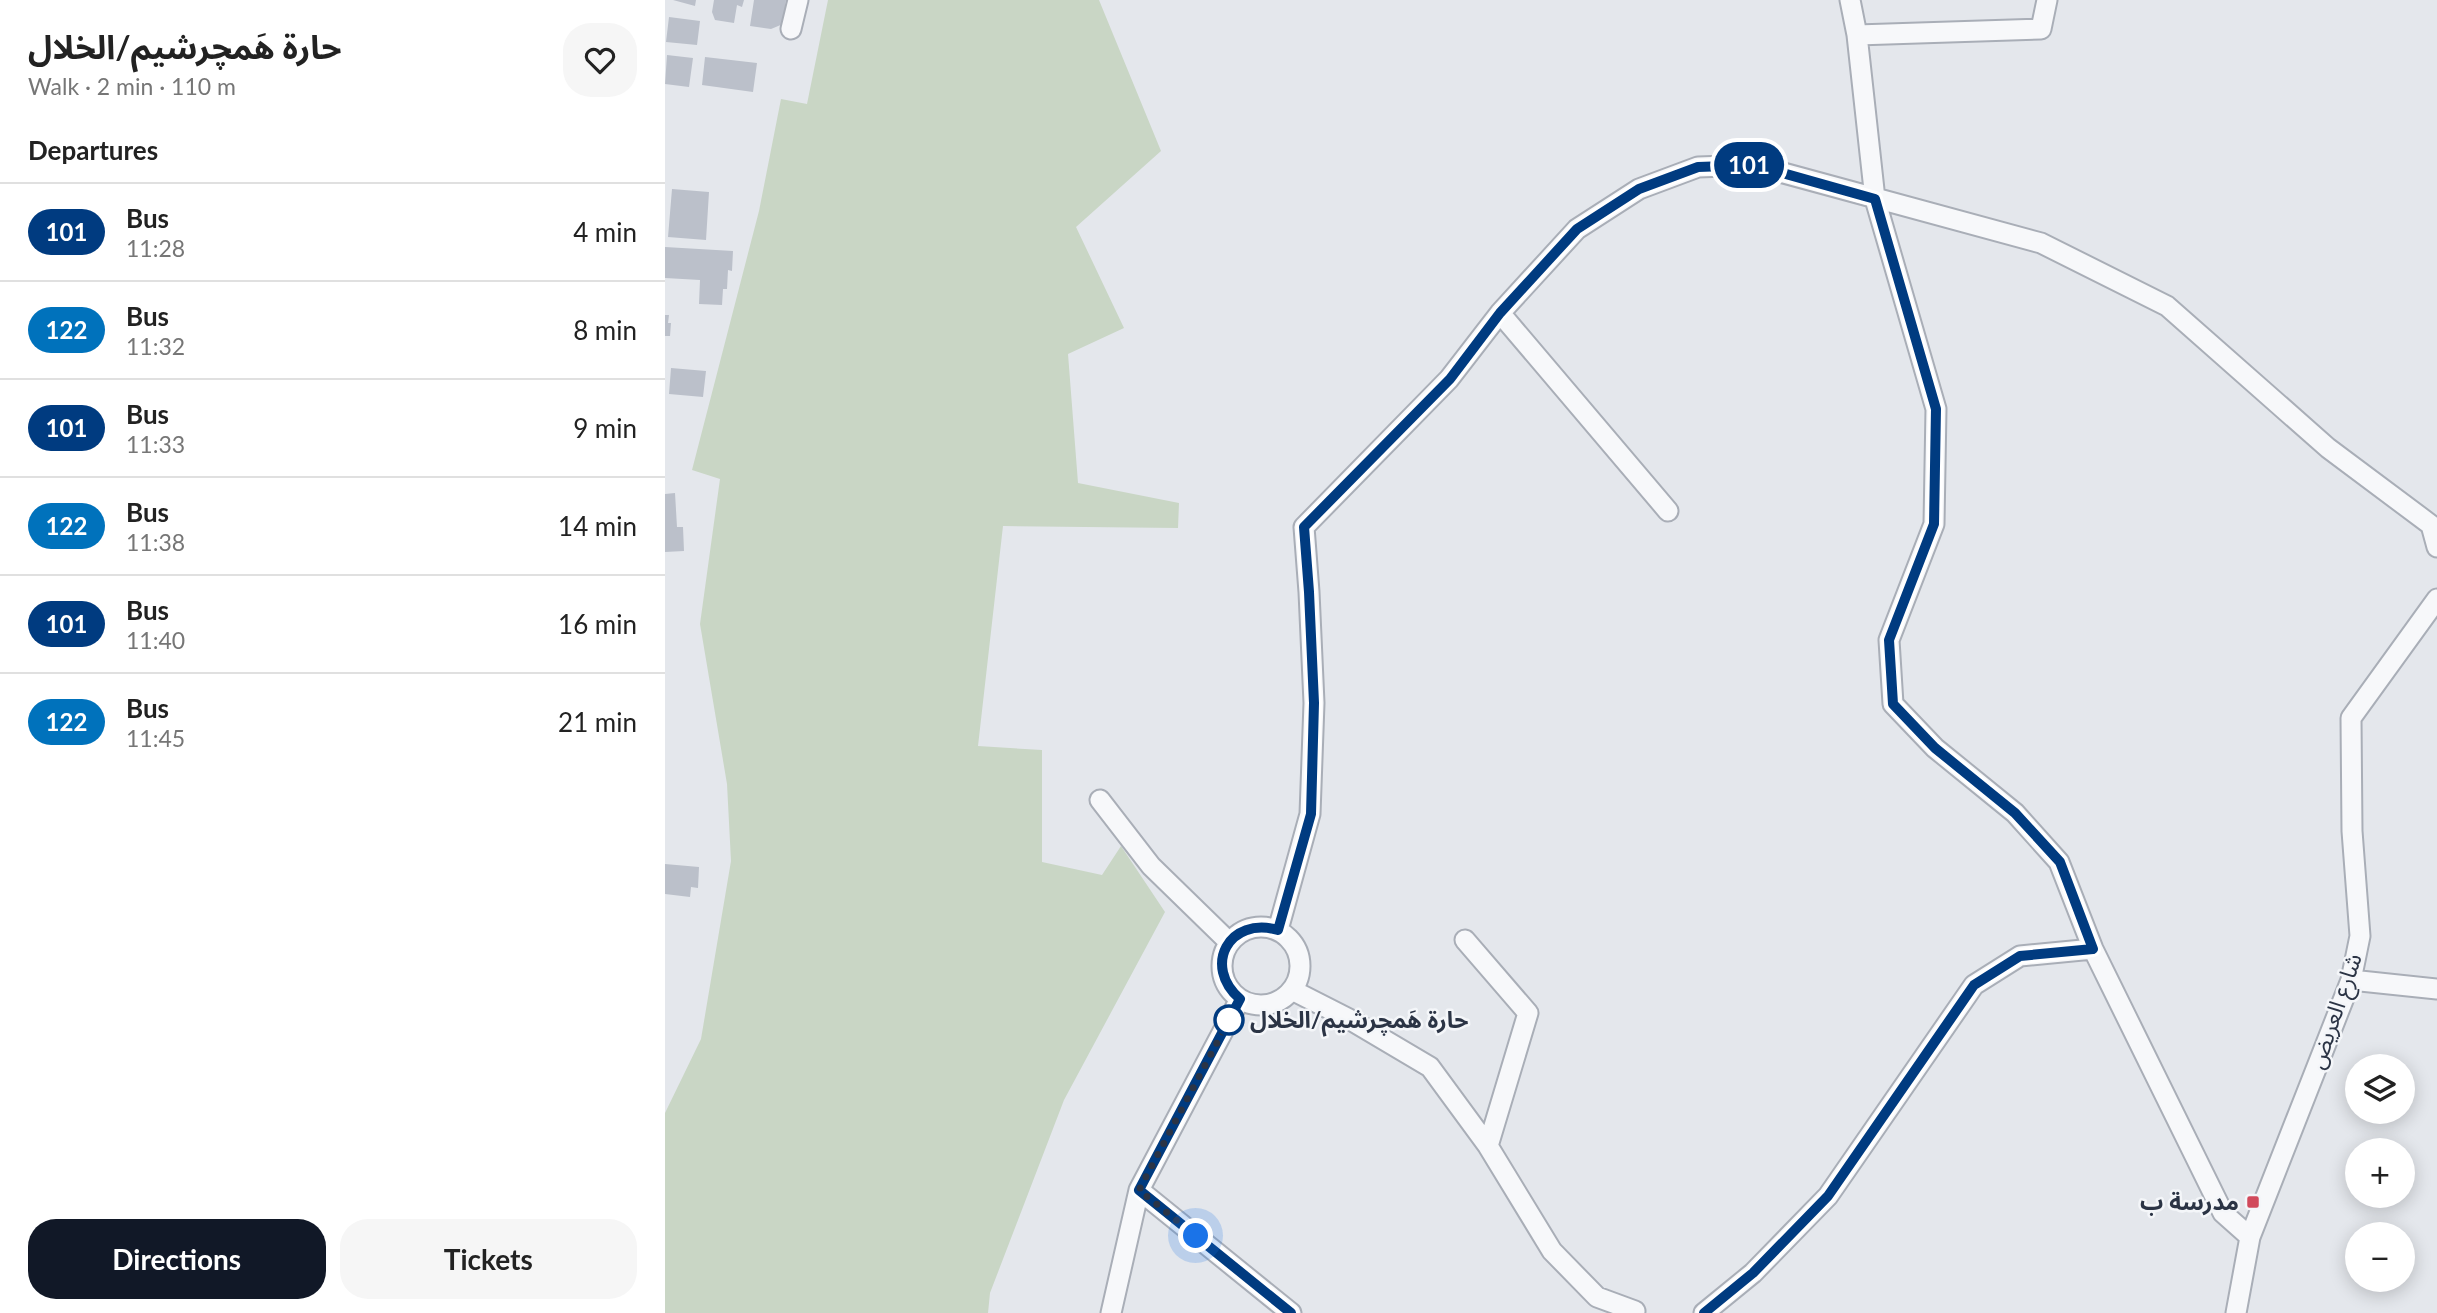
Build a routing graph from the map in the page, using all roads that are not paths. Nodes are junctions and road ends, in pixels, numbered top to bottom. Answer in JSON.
{"nodes":[{"id":1,"x":798,"y":0,"type":"edge"},
{"id":2,"x":1850,"y":0,"type":"edge"},
{"id":3,"x":2047,"y":0,"type":"edge"},
{"id":4,"x":791,"y":29,"type":"dead end"},
{"id":5,"x":1857,"y":35,"type":"junction"},
{"id":6,"x":1875,"y":199,"type":"junction"},
{"id":7,"x":1500,"y":313,"type":"junction"},
{"id":8,"x":1668,"y":511,"type":"dead end"},
{"id":9,"x":2437,"y":547,"type":"edge"},
{"id":10,"x":2437,"y":599,"type":"edge"},
{"id":11,"x":1100,"y":800,"type":"dead end"},
{"id":12,"x":1278,"y":930,"type":"junction"},
{"id":13,"x":1465,"y":940,"type":"dead end"},
{"id":14,"x":1229,"y":942,"type":"junction"},
{"id":15,"x":2093,"y":949,"type":"junction"},
{"id":16,"x":2351,"y":980,"type":"junction"},
{"id":17,"x":2437,"y":989,"type":"edge"},
{"id":18,"x":1292,"y":990,"type":"junction"},
{"id":19,"x":1240,"y":999,"type":"junction"},
{"id":20,"x":1488,"y":1146,"type":"junction"},
{"id":21,"x":1139,"y":1190,"type":"junction"},
{"id":22,"x":2250,"y":1237,"type":"junction"},
{"id":23,"x":1637,"y":1312,"type":"edge"},
{"id":24,"x":1111,"y":1313,"type":"edge"},
{"id":25,"x":1291,"y":1313,"type":"edge"},
{"id":26,"x":1704,"y":1313,"type":"edge"},
{"id":27,"x":2236,"y":1313,"type":"edge"}],
"edges":[{"from":1,"to":4,"type":"street"},
{"from":2,"to":5,"type":"street"},
{"from":3,"to":5,"type":"street"},
{"from":5,"to":6,"type":"street"},
{"from":6,"to":7,"type":"street"},
{"from":6,"to":9,"type":"street"},
{"from":6,"to":15,"type":"street"},
{"from":7,"to":8,"type":"street"},
{"from":7,"to":12,"type":"street"},
{"from":10,"to":16,"type":"street","name":"شارع العريض"},
{"from":11,"to":14,"type":"street"},
{"from":12,"to":14,"type":"street"},
{"from":12,"to":18,"type":"street"},
{"from":13,"to":20,"type":"street"},
{"from":14,"to":19,"type":"street"},
{"from":15,"to":22,"type":"street"},
{"from":15,"to":26,"type":"street"},
{"from":16,"to":17,"type":"street"},
{"from":16,"to":22,"type":"street","name":"شارع العريض"},
{"from":18,"to":19,"type":"street"},
{"from":18,"to":20,"type":"street"},
{"from":19,"to":21,"type":"street"},
{"from":20,"to":23,"type":"street"},
{"from":21,"to":24,"type":"street"},
{"from":21,"to":25,"type":"street"},
{"from":22,"to":27,"type":"street","name":"شارع العريض"}]}
